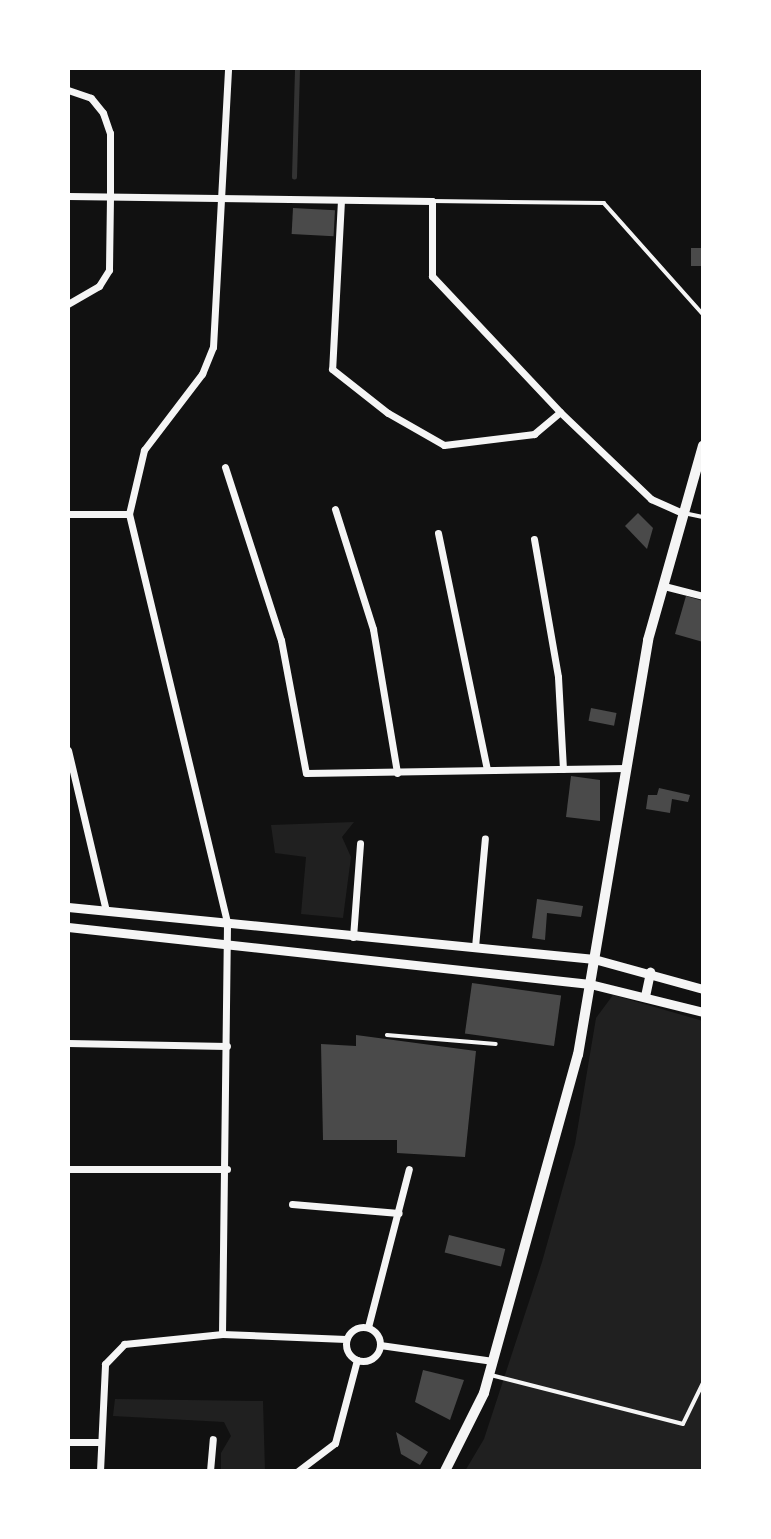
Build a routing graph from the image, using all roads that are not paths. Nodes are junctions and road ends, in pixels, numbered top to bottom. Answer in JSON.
{"nodes":[{"id":1,"x":228,"y":68,"type":"edge"},
{"id":2,"x":68,"y":90,"type":"edge"},
{"id":3,"x":68,"y":196,"type":"edge"},
{"id":4,"x":110,"y":197,"type":"junction"},
{"id":5,"x":222,"y":198,"type":"junction"},
{"id":6,"x":341,"y":200,"type":"junction"},
{"id":7,"x":432,"y":201,"type":"junction"},
{"id":8,"x":68,"y":304,"type":"edge"},
{"id":9,"x":703,"y":314,"type":"edge"},
{"id":10,"x":560,"y":412,"type":"junction"},
{"id":11,"x":703,"y":446,"type":"edge"},
{"id":12,"x":225,"y":467,"type":"dead end"},
{"id":13,"x":335,"y":509,"type":"dead end"},
{"id":14,"x":683,"y":513,"type":"junction"},
{"id":15,"x":68,"y":514,"type":"edge"},
{"id":16,"x":129,"y":514,"type":"junction"},
{"id":17,"x":703,"y":517,"type":"edge"},
{"id":18,"x":438,"y":533,"type":"dead end"},
{"id":19,"x":534,"y":538,"type":"dead end"},
{"id":20,"x":664,"y":586,"type":"junction"},
{"id":21,"x":703,"y":596,"type":"edge"},
{"id":22,"x":68,"y":750,"type":"edge"},
{"id":23,"x":627,"y":768,"type":"junction"},
{"id":24,"x":487,"y":769,"type":"junction"},
{"id":25,"x":563,"y":769,"type":"junction"},
{"id":26,"x":397,"y":772,"type":"junction"},
{"id":27,"x":485,"y":838,"type":"dead end"},
{"id":28,"x":360,"y":843,"type":"dead end"},
{"id":29,"x":68,"y":907,"type":"edge"},
{"id":30,"x":106,"y":911,"type":"junction"},
{"id":31,"x":227,"y":922,"type":"junction"},
{"id":32,"x":68,"y":927,"type":"edge"},
{"id":33,"x":353,"y":937,"type":"junction"},
{"id":34,"x":229,"y":945,"type":"junction"},
{"id":35,"x":475,"y":947,"type":"junction"},
{"id":36,"x":594,"y":959,"type":"junction"},
{"id":37,"x":650,"y":972,"type":"junction"},
{"id":38,"x":590,"y":984,"type":"junction"},
{"id":39,"x":703,"y":989,"type":"edge"},
{"id":40,"x":645,"y":996,"type":"junction"},
{"id":41,"x":703,"y":1012,"type":"edge"},
{"id":42,"x":387,"y":1035,"type":"dead end"},
{"id":43,"x":68,"y":1043,"type":"edge"},
{"id":44,"x":496,"y":1044,"type":"dead end"},
{"id":45,"x":227,"y":1046,"type":"junction"},
{"id":46,"x":409,"y":1168,"type":"dead end"},
{"id":47,"x":68,"y":1169,"type":"edge"},
{"id":48,"x":227,"y":1169,"type":"junction"},
{"id":49,"x":292,"y":1205,"type":"dead end"},
{"id":50,"x":399,"y":1213,"type":"junction"},
{"id":51,"x":368,"y":1327,"type":"junction"},
{"id":52,"x":222,"y":1334,"type":"junction"},
{"id":53,"x":346,"y":1339,"type":"junction"},
{"id":54,"x":380,"y":1345,"type":"junction"},
{"id":55,"x":357,"y":1360,"type":"junction"},
{"id":56,"x":493,"y":1361,"type":"junction"},
{"id":57,"x":489,"y":1374,"type":"junction"},
{"id":58,"x":703,"y":1382,"type":"edge"},
{"id":59,"x":213,"y":1439,"type":"dead end"},
{"id":60,"x":68,"y":1442,"type":"edge"},
{"id":61,"x":101,"y":1442,"type":"junction"},
{"id":62,"x":100,"y":1471,"type":"edge"},
{"id":63,"x":211,"y":1471,"type":"edge"},
{"id":64,"x":298,"y":1471,"type":"edge"},
{"id":65,"x":445,"y":1471,"type":"edge"}],
"edges":[{"from":1,"to":5,"type":"street"},
{"from":2,"to":4,"type":"street"},
{"from":3,"to":4,"type":"street"},
{"from":4,"to":5,"type":"street"},
{"from":4,"to":8,"type":"street"},
{"from":5,"to":6,"type":"street"},
{"from":5,"to":16,"type":"street"},
{"from":6,"to":7,"type":"street"},
{"from":6,"to":10,"type":"street"},
{"from":7,"to":9,"type":"lane"},
{"from":7,"to":10,"type":"street"},
{"from":10,"to":14,"type":"street"},
{"from":11,"to":14,"type":"main road"},
{"from":12,"to":26,"type":"street"},
{"from":13,"to":26,"type":"street"},
{"from":14,"to":17,"type":"lane"},
{"from":14,"to":20,"type":"main road"},
{"from":15,"to":16,"type":"street"},
{"from":16,"to":31,"type":"street"},
{"from":18,"to":24,"type":"street"},
{"from":19,"to":25,"type":"street"},
{"from":20,"to":21,"type":"street"},
{"from":20,"to":23,"type":"main road"},
{"from":22,"to":30,"type":"street"},
{"from":23,"to":25,"type":"street"},
{"from":23,"to":36,"type":"main road"},
{"from":24,"to":25,"type":"street"},
{"from":24,"to":26,"type":"street"},
{"from":27,"to":35,"type":"street"},
{"from":28,"to":33,"type":"street"},
{"from":29,"to":30,"type":"street"},
{"from":30,"to":31,"type":"street"},
{"from":31,"to":33,"type":"street"},
{"from":31,"to":34,"type":"street"},
{"from":32,"to":34,"type":"street"},
{"from":33,"to":35,"type":"street"},
{"from":34,"to":38,"type":"street"},
{"from":34,"to":45,"type":"street"},
{"from":35,"to":36,"type":"street"},
{"from":36,"to":37,"type":"street"},
{"from":36,"to":38,"type":"main road"},
{"from":37,"to":39,"type":"street"},
{"from":37,"to":40,"type":"street"},
{"from":38,"to":40,"type":"street"},
{"from":38,"to":56,"type":"main road"},
{"from":40,"to":41,"type":"street"},
{"from":42,"to":44,"type":"lane"},
{"from":43,"to":45,"type":"street"},
{"from":45,"to":48,"type":"street"},
{"from":46,"to":50,"type":"street"},
{"from":47,"to":48,"type":"street"},
{"from":48,"to":52,"type":"street"},
{"from":49,"to":50,"type":"street"},
{"from":50,"to":51,"type":"street"},
{"from":51,"to":53,"type":"street"},
{"from":51,"to":54,"type":"street"},
{"from":52,"to":53,"type":"street"},
{"from":52,"to":61,"type":"street"},
{"from":53,"to":55,"type":"street"},
{"from":54,"to":55,"type":"street"},
{"from":54,"to":56,"type":"street"},
{"from":55,"to":64,"type":"street"},
{"from":56,"to":57,"type":"main road"},
{"from":57,"to":58,"type":"lane"},
{"from":57,"to":65,"type":"main road"},
{"from":59,"to":63,"type":"street"},
{"from":60,"to":61,"type":"street"},
{"from":61,"to":62,"type":"street"}]}
